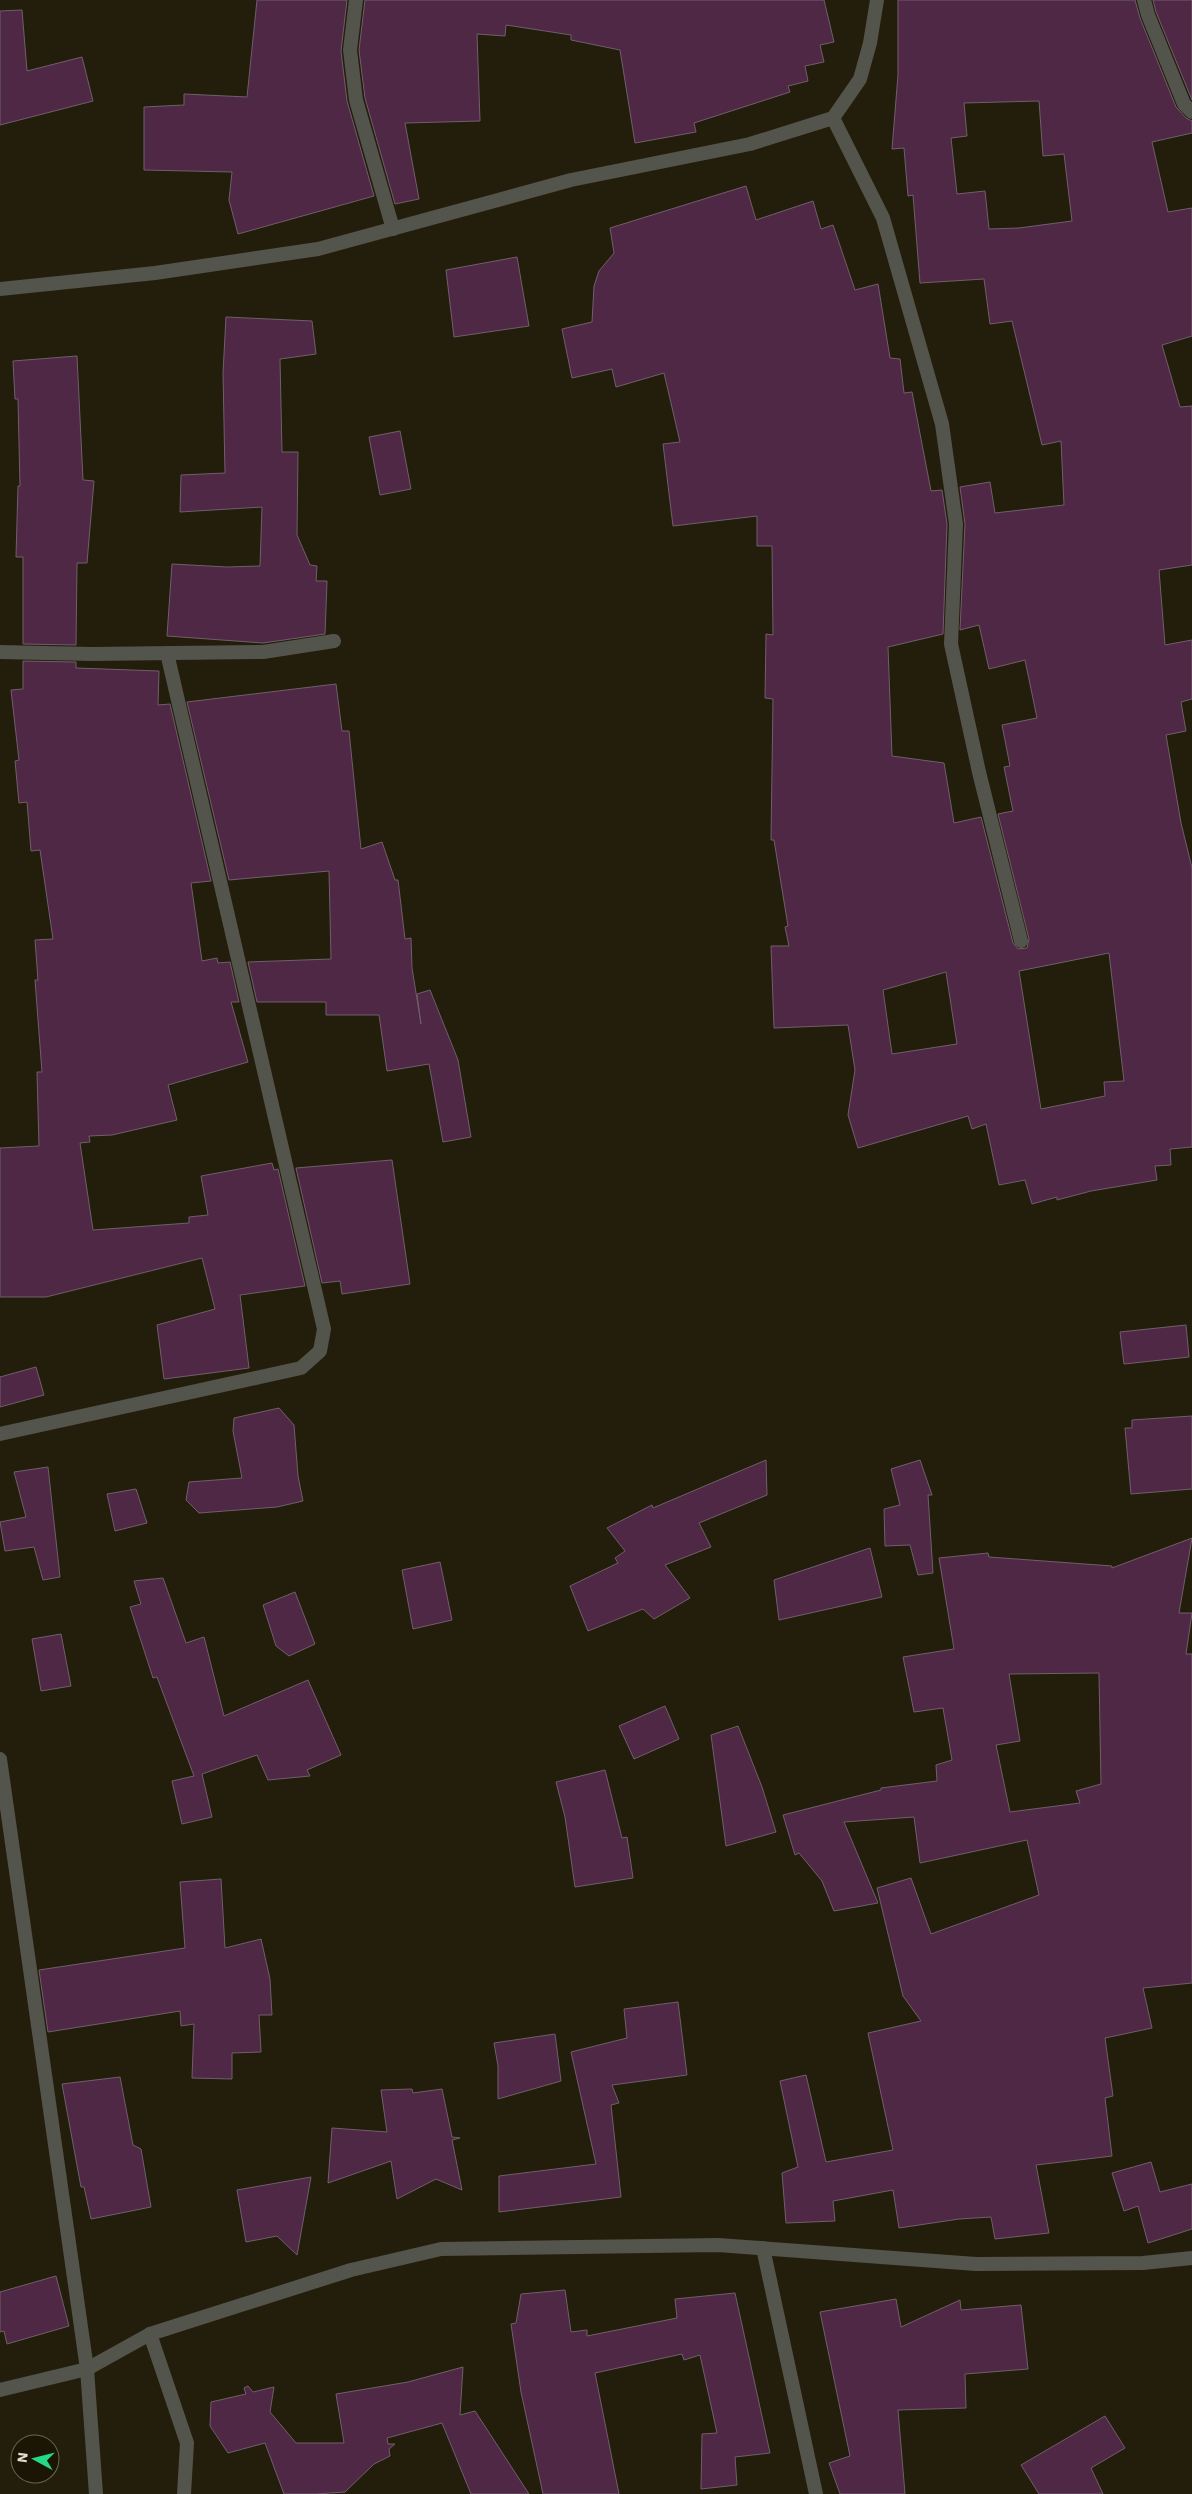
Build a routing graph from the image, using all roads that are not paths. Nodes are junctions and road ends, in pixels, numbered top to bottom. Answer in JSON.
{"nodes":[{"id":1,"x":356,"y":0,"type":"edge"},
{"id":2,"x":876,"y":0,"type":"edge"},
{"id":3,"x":1144,"y":0,"type":"edge"},
{"id":4,"x":1192,"y":112,"type":"edge"},
{"id":5,"x":832,"y":118,"type":"junction"},
{"id":6,"x":394,"y":229,"type":"junction"},
{"id":7,"x":0,"y":289,"type":"edge"},
{"id":8,"x":334,"y":641,"type":"dead end"},
{"id":9,"x":0,"y":652,"type":"edge"},
{"id":10,"x":167,"y":654,"type":"junction"},
{"id":11,"x":1021,"y":941,"type":"dead end"},
{"id":12,"x":0,"y":1434,"type":"edge"},
{"id":13,"x":0,"y":1759,"type":"edge"},
{"id":14,"x":763,"y":2248,"type":"junction"},
{"id":15,"x":1192,"y":2258,"type":"edge"},
{"id":16,"x":150,"y":2334,"type":"junction"},
{"id":17,"x":87,"y":2369,"type":"junction"},
{"id":18,"x":0,"y":2390,"type":"edge"},
{"id":19,"x":96,"y":2494,"type":"edge"},
{"id":20,"x":184,"y":2494,"type":"edge"},
{"id":21,"x":816,"y":2494,"type":"edge"}],
"edges":[{"from":1,"to":6,"type":"street"},
{"from":2,"to":5,"type":"street"},
{"from":3,"to":4,"type":"street"},
{"from":5,"to":6,"type":"street"},
{"from":5,"to":11,"type":"street"},
{"from":6,"to":7,"type":"street"},
{"from":8,"to":10,"type":"street"},
{"from":9,"to":10,"type":"street"},
{"from":10,"to":12,"type":"street"},
{"from":13,"to":17,"type":"street"},
{"from":14,"to":15,"type":"street"},
{"from":14,"to":16,"type":"street"},
{"from":14,"to":21,"type":"street"},
{"from":16,"to":17,"type":"street"},
{"from":16,"to":20,"type":"street"},
{"from":17,"to":18,"type":"street"},
{"from":17,"to":19,"type":"street"}]}
